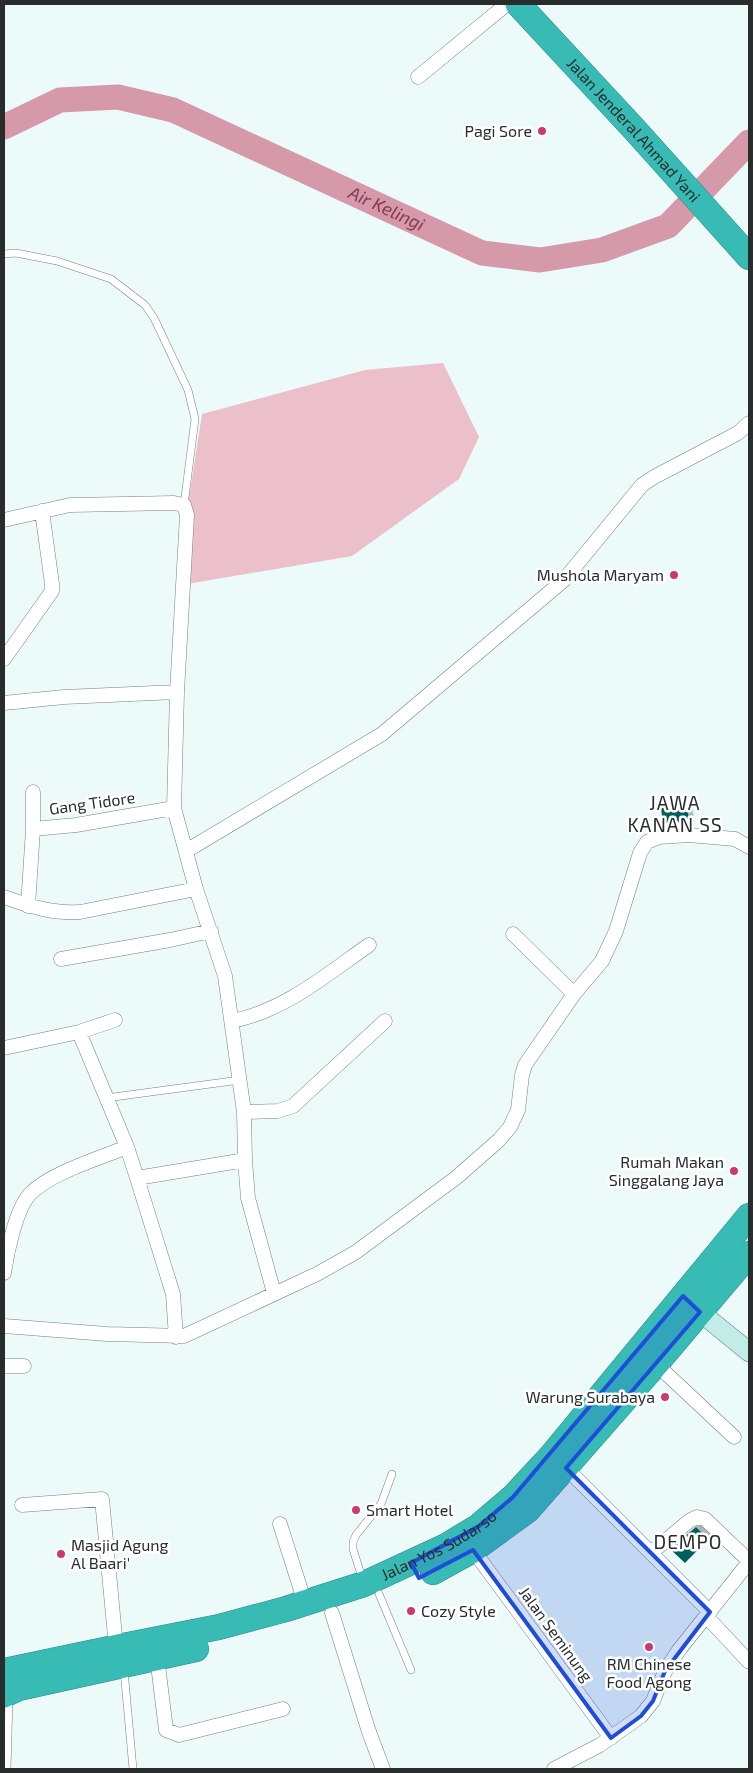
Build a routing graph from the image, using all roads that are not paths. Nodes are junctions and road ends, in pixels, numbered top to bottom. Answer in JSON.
{"nodes":[{"id":1,"x":507,"y":4,"type":"edge"},
{"id":2,"x":518,"y":4,"type":"edge"},
{"id":3,"x":418,"y":77,"type":"dead end"},
{"id":4,"x":743,"y":250,"type":"edge"},
{"id":5,"x":4,"y":254,"type":"edge"},
{"id":6,"x":749,"y":423,"type":"edge"},
{"id":7,"x":184,"y":505,"type":"junction"},
{"id":8,"x":42,"y":511,"type":"junction"},
{"id":9,"x":4,"y":520,"type":"edge"},
{"id":10,"x":4,"y":658,"type":"edge"},
{"id":11,"x":177,"y":692,"type":"junction"},
{"id":12,"x":4,"y":703,"type":"edge"},
{"id":13,"x":34,"y":792,"type":"dead end"},
{"id":14,"x":174,"y":808,"type":"junction"},
{"id":15,"x":33,"y":828,"type":"junction"},
{"id":16,"x":749,"y":847,"type":"edge"},
{"id":17,"x":186,"y":851,"type":"junction"},
{"id":18,"x":196,"y":889,"type":"junction"},
{"id":19,"x":4,"y":897,"type":"edge"},
{"id":20,"x":28,"y":906,"type":"junction"},
{"id":21,"x":211,"y":931,"type":"junction"},
{"id":22,"x":513,"y":934,"type":"dead end"},
{"id":23,"x":369,"y":944,"type":"dead end"},
{"id":24,"x":61,"y":959,"type":"dead end"},
{"id":25,"x":574,"y":994,"type":"junction"},
{"id":26,"x":115,"y":1020,"type":"dead end"},
{"id":27,"x":232,"y":1020,"type":"junction"},
{"id":28,"x":385,"y":1020,"type":"dead end"},
{"id":29,"x":79,"y":1032,"type":"junction"},
{"id":30,"x":4,"y":1048,"type":"edge"},
{"id":31,"x":240,"y":1080,"type":"junction"},
{"id":32,"x":106,"y":1098,"type":"junction"},
{"id":33,"x":244,"y":1112,"type":"junction"},
{"id":34,"x":127,"y":1147,"type":"junction"},
{"id":35,"x":245,"y":1160,"type":"junction"},
{"id":36,"x":137,"y":1178,"type":"junction"},
{"id":37,"x":749,"y":1216,"type":"edge"},
{"id":38,"x":10,"y":1222,"type":"edge"},
{"id":39,"x":749,"y":1254,"type":"edge"},
{"id":40,"x":4,"y":1273,"type":"edge"},
{"id":41,"x":274,"y":1293,"type":"junction"},
{"id":42,"x":692,"y":1304,"type":"junction"},
{"id":43,"x":4,"y":1326,"type":"edge"},
{"id":44,"x":176,"y":1337,"type":"junction"},
{"id":45,"x":749,"y":1352,"type":"edge"},
{"id":46,"x":656,"y":1364,"type":"junction"},
{"id":47,"x":4,"y":1366,"type":"edge"},
{"id":48,"x":24,"y":1366,"type":"dead end"},
{"id":49,"x":734,"y":1437,"type":"dead end"},
{"id":50,"x":566,"y":1468,"type":"junction"},
{"id":51,"x":392,"y":1474,"type":"dead end"},
{"id":52,"x":22,"y":1505,"type":"dead end"},
{"id":53,"x":280,"y":1524,"type":"dead end"},
{"id":54,"x":473,"y":1550,"type":"junction"},
{"id":55,"x":651,"y":1552,"type":"junction"},
{"id":56,"x":749,"y":1562,"type":"edge"},
{"id":57,"x":415,"y":1571,"type":"junction"},
{"id":58,"x":372,"y":1589,"type":"junction"},
{"id":59,"x":305,"y":1603,"type":"junction"},
{"id":60,"x":332,"y":1613,"type":"junction"},
{"id":61,"x":708,"y":1614,"type":"junction"},
{"id":62,"x":121,"y":1652,"type":"junction"},
{"id":63,"x":157,"y":1657,"type":"junction"},
{"id":64,"x":749,"y":1662,"type":"edge"},
{"id":65,"x":411,"y":1670,"type":"dead end"},
{"id":66,"x":5,"y":1683,"type":"edge"},
{"id":67,"x":283,"y":1709,"type":"dead end"},
{"id":68,"x":610,"y":1738,"type":"junction"},
{"id":69,"x":7,"y":1769,"type":"edge"},
{"id":70,"x":133,"y":1769,"type":"edge"},
{"id":71,"x":383,"y":1769,"type":"edge"},
{"id":72,"x":554,"y":1769,"type":"edge"}],
"edges":[{"from":1,"to":3,"type":"street"},
{"from":2,"to":4,"type":"highway","name":"Jalan Jenderal Ahmad Yani"},
{"from":5,"to":7,"type":"lane"},
{"from":6,"to":17,"type":"street"},
{"from":7,"to":8,"type":"street"},
{"from":7,"to":11,"type":"street"},
{"from":8,"to":9,"type":"street"},
{"from":8,"to":10,"type":"street"},
{"from":11,"to":12,"type":"street"},
{"from":11,"to":14,"type":"street"},
{"from":13,"to":15,"type":"street"},
{"from":14,"to":15,"type":"street","name":"Gang Tidore"},
{"from":14,"to":17,"type":"street"},
{"from":15,"to":20,"type":"street","name":"Gang Tidore"},
{"from":16,"to":25,"type":"street"},
{"from":17,"to":18,"type":"street"},
{"from":18,"to":20,"type":"street"},
{"from":18,"to":21,"type":"street"},
{"from":19,"to":20,"type":"street"},
{"from":21,"to":24,"type":"street"},
{"from":21,"to":27,"type":"street"},
{"from":22,"to":25,"type":"street"},
{"from":23,"to":27,"type":"street"},
{"from":25,"to":41,"type":"street"},
{"from":26,"to":29,"type":"street"},
{"from":27,"to":31,"type":"street"},
{"from":28,"to":33,"type":"street"},
{"from":29,"to":30,"type":"street"},
{"from":29,"to":32,"type":"street"},
{"from":31,"to":32,"type":"lane"},
{"from":31,"to":33,"type":"street"},
{"from":32,"to":34,"type":"street"},
{"from":33,"to":35,"type":"street"},
{"from":34,"to":36,"type":"street"},
{"from":34,"to":38,"type":"street"},
{"from":35,"to":36,"type":"street"},
{"from":35,"to":41,"type":"street"},
{"from":36,"to":44,"type":"street"},
{"from":37,"to":42,"type":"highway","name":"Jalan Yos Sudarso"},
{"from":38,"to":40,"type":"street"},
{"from":39,"to":42,"type":"highway","name":"Jalan Yos Sudarso"},
{"from":41,"to":44,"type":"street"},
{"from":42,"to":45,"type":"street"},
{"from":42,"to":46,"type":"highway","name":"Jalan Yos Sudarso"},
{"from":42,"to":57,"type":"highway","name":"Jalan Yos Sudarso"},
{"from":43,"to":44,"type":"street"},
{"from":46,"to":49,"type":"street"},
{"from":46,"to":50,"type":"highway","name":"Jalan Yos Sudarso"},
{"from":47,"to":48,"type":"street"},
{"from":50,"to":54,"type":"highway","name":"Jalan Yos Sudarso"},
{"from":50,"to":55,"type":"street"},
{"from":51,"to":58,"type":"lane"},
{"from":52,"to":62,"type":"street"},
{"from":53,"to":59,"type":"street"},
{"from":54,"to":57,"type":"highway","name":"Jalan Yos Sudarso"},
{"from":54,"to":68,"type":"street","name":"Jalan Seminung"},
{"from":55,"to":56,"type":"street"},
{"from":55,"to":61,"type":"street"},
{"from":56,"to":61,"type":"street"},
{"from":57,"to":58,"type":"highway","name":"Jalan Yos Sudarso"},
{"from":58,"to":59,"type":"highway","name":"Jalan Yos Sudarso"},
{"from":58,"to":60,"type":"highway","name":"Jalan Yos Sudarso"},
{"from":58,"to":65,"type":"lane"},
{"from":59,"to":62,"type":"highway","name":"Jalan Yos Sudarso"},
{"from":60,"to":63,"type":"highway","name":"Jalan Yos Sudarso"},
{"from":60,"to":71,"type":"street"},
{"from":61,"to":64,"type":"street"},
{"from":61,"to":68,"type":"street"},
{"from":62,"to":63,"type":"highway","name":"Jalan Yos Sudarso"},
{"from":62,"to":66,"type":"highway","name":"Jalan Yos Sudarso"},
{"from":62,"to":70,"type":"lane"},
{"from":63,"to":67,"type":"street"},
{"from":66,"to":69,"type":"lane"},
{"from":68,"to":72,"type":"street"}]}
